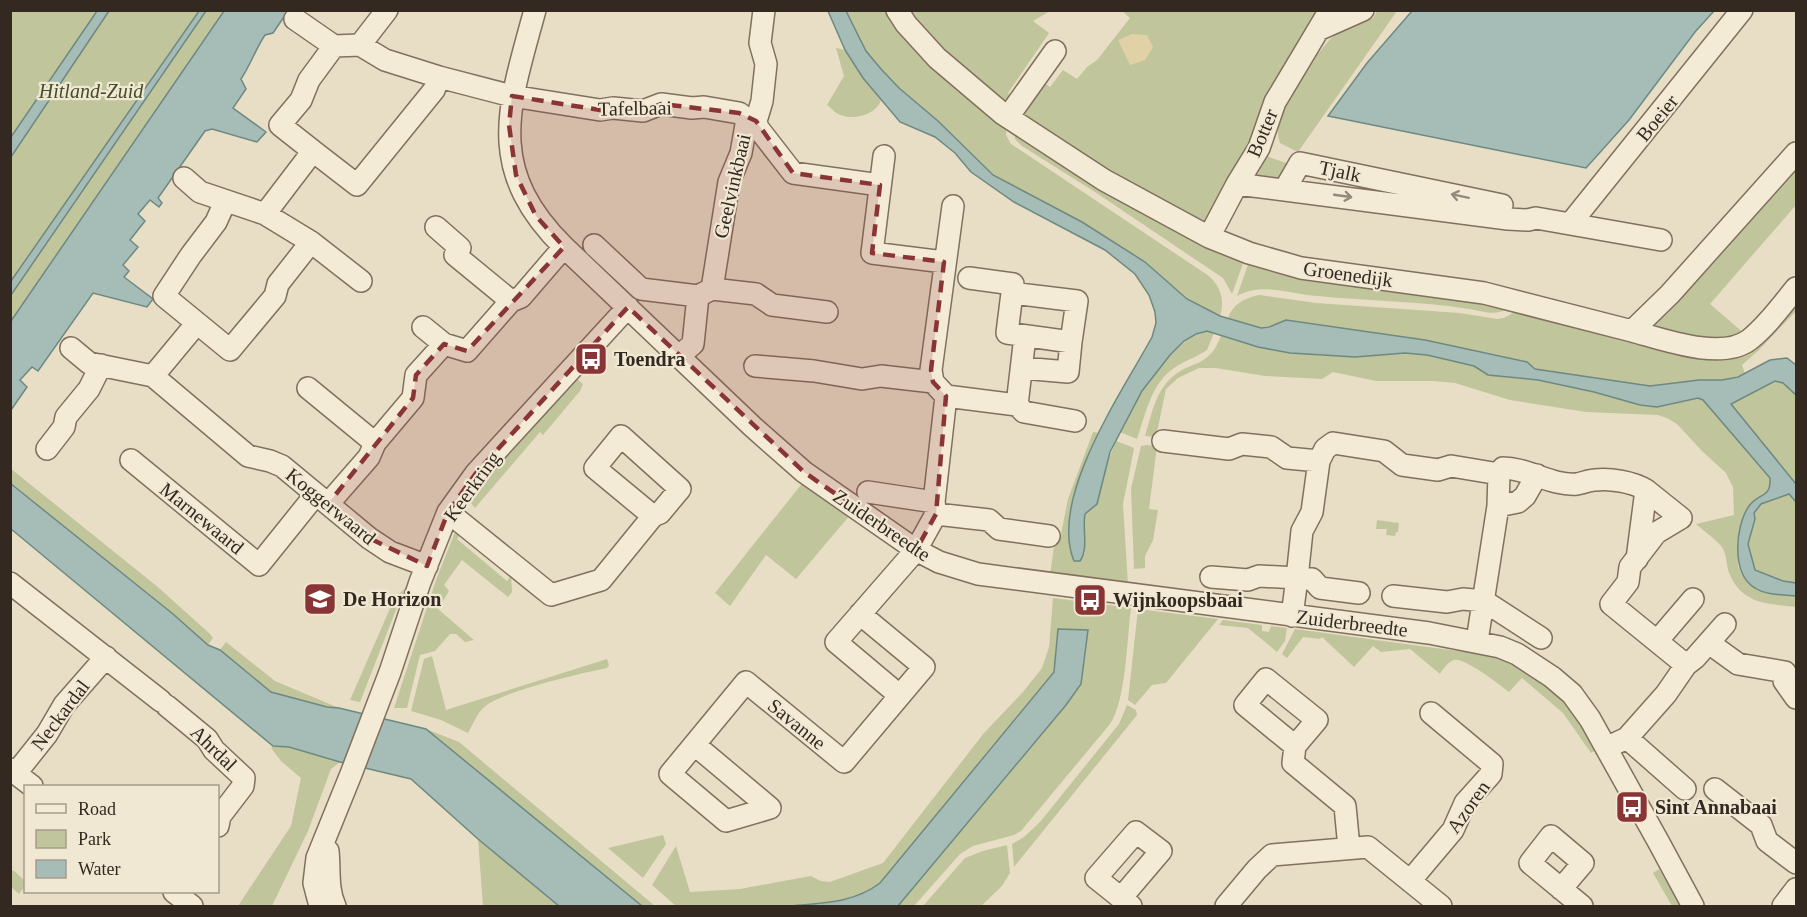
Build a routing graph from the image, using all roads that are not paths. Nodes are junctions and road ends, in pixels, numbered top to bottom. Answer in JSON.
{"nodes":[{"id":1,"x":387,"y":10,"type":"edge"},
{"id":2,"x":535,"y":10,"type":"edge"},
{"id":3,"x":764,"y":10,"type":"edge"},
{"id":4,"x":897,"y":10,"type":"edge"},
{"id":5,"x":1330,"y":10,"type":"edge"},
{"id":6,"x":1364,"y":10,"type":"edge"},
{"id":7,"x":1742,"y":10,"type":"edge"},
{"id":8,"x":295,"y":19,"type":"dead end"},
{"id":9,"x":1318,"y":30,"type":"junction"},
{"id":10,"x":360,"y":45,"type":"junction"},
{"id":11,"x":334,"y":46,"type":"junction"},
{"id":12,"x":1055,"y":51,"type":"dead end"},
{"id":13,"x":439,"y":77,"type":"junction"},
{"id":14,"x":512,"y":96,"type":"junction"},
{"id":15,"x":1008,"y":117,"type":"junction"},
{"id":16,"x":751,"y":120,"type":"junction"},
{"id":17,"x":313,"y":151,"type":"junction"},
{"id":18,"x":1797,"y":153,"type":"edge"},
{"id":19,"x":884,"y":156,"type":"dead end"},
{"id":20,"x":184,"y":178,"type":"dead end"},
{"id":21,"x":1237,"y":183,"type":"junction"},
{"id":22,"x":880,"y":185,"type":"junction"},
{"id":23,"x":225,"y":202,"type":"junction"},
{"id":24,"x":953,"y":206,"type":"dead end"},
{"id":25,"x":265,"y":214,"type":"junction"},
{"id":26,"x":1570,"y":224,"type":"junction"},
{"id":27,"x":436,"y":227,"type":"dead end"},
{"id":28,"x":1209,"y":237,"type":"junction"},
{"id":29,"x":1661,"y":240,"type":"dead end"},
{"id":30,"x":311,"y":242,"type":"junction"},
{"id":31,"x":594,"y":245,"type":"dead end"},
{"id":32,"x":564,"y":247,"type":"junction"},
{"id":33,"x":944,"y":262,"type":"junction"},
{"id":34,"x":969,"y":278,"type":"dead end"},
{"id":35,"x":361,"y":281,"type":"dead end"},
{"id":36,"x":1797,"y":288,"type":"edge"},
{"id":37,"x":705,"y":292,"type":"junction"},
{"id":38,"x":1012,"y":292,"type":"junction"},
{"id":39,"x":511,"y":301,"type":"junction"},
{"id":40,"x":628,"y":307,"type":"junction"},
{"id":41,"x":827,"y":312,"type":"dead end"},
{"id":42,"x":197,"y":323,"type":"junction"},
{"id":43,"x":423,"y":327,"type":"dead end"},
{"id":44,"x":1632,"y":331,"type":"junction"},
{"id":45,"x":1025,"y":336,"type":"junction"},
{"id":46,"x":1071,"y":342,"type":"junction"},
{"id":47,"x":444,"y":344,"type":"junction"},
{"id":48,"x":71,"y":348,"type":"dead end"},
{"id":49,"x":679,"y":356,"type":"junction"},
{"id":50,"x":101,"y":365,"type":"junction"},
{"id":51,"x":755,"y":366,"type":"dead end"},
{"id":52,"x":1022,"y":368,"type":"junction"},
{"id":53,"x":153,"y":376,"type":"junction"},
{"id":54,"x":308,"y":388,"type":"dead end"},
{"id":55,"x":940,"y":389,"type":"junction"},
{"id":56,"x":1017,"y":405,"type":"junction"},
{"id":57,"x":1075,"y":421,"type":"dead end"},
{"id":58,"x":1163,"y":441,"type":"dead end"},
{"id":59,"x":375,"y":443,"type":"junction"},
{"id":60,"x":47,"y":449,"type":"dead end"},
{"id":61,"x":130,"y":460,"type":"dead end"},
{"id":62,"x":1319,"y":461,"type":"junction"},
{"id":63,"x":1498,"y":474,"type":"junction"},
{"id":64,"x":1538,"y":475,"type":"junction"},
{"id":65,"x":1646,"y":490,"type":"junction"},
{"id":66,"x":868,"y":492,"type":"dead end"},
{"id":67,"x":322,"y":499,"type":"junction"},
{"id":68,"x":1498,"y":506,"type":"junction"},
{"id":69,"x":935,"y":508,"type":"junction"},
{"id":70,"x":448,"y":512,"type":"junction"},
{"id":71,"x":653,"y":516,"type":"dead end"},
{"id":72,"x":1049,"y":536,"type":"dead end"},
{"id":73,"x":916,"y":550,"type":"junction"},
{"id":74,"x":1636,"y":559,"type":"junction"},
{"id":75,"x":427,"y":566,"type":"junction"},
{"id":76,"x":1211,"y":577,"type":"dead end"},
{"id":77,"x":1297,"y":578,"type":"junction"},
{"id":78,"x":10,"y":583,"type":"edge"},
{"id":79,"x":1359,"y":593,"type":"dead end"},
{"id":80,"x":1393,"y":596,"type":"dead end"},
{"id":81,"x":1694,"y":599,"type":"dead end"},
{"id":82,"x":1484,"y":601,"type":"junction"},
{"id":83,"x":860,"y":614,"type":"junction"},
{"id":84,"x":1292,"y":616,"type":"junction"},
{"id":85,"x":1725,"y":624,"type":"dead end"},
{"id":86,"x":1541,"y":638,"type":"dead end"},
{"id":87,"x":1658,"y":640,"type":"junction"},
{"id":88,"x":1478,"y":641,"type":"junction"},
{"id":89,"x":1709,"y":643,"type":"junction"},
{"id":90,"x":106,"y":657,"type":"junction"},
{"id":91,"x":1686,"y":665,"type":"junction"},
{"id":92,"x":1791,"y":670,"type":"edge"},
{"id":93,"x":899,"y":695,"type":"junction"},
{"id":94,"x":1797,"y":698,"type":"edge"},
{"id":95,"x":1431,"y":713,"type":"dead end"},
{"id":96,"x":1627,"y":738,"type":"junction"},
{"id":97,"x":695,"y":745,"type":"dead end"},
{"id":98,"x":1295,"y":746,"type":"dead end"},
{"id":99,"x":1606,"y":748,"type":"junction"},
{"id":100,"x":20,"y":776,"type":"edge"},
{"id":101,"x":1685,"y":789,"type":"dead end"},
{"id":102,"x":1716,"y":789,"type":"dead end"},
{"id":103,"x":219,"y":821,"type":"edge"},
{"id":104,"x":1349,"y":848,"type":"junction"},
{"id":105,"x":1797,"y":863,"type":"edge"},
{"id":106,"x":1410,"y":881,"type":"junction"},
{"id":107,"x":1562,"y":889,"type":"dead end"},
{"id":108,"x":1797,"y":889,"type":"edge"},
{"id":109,"x":176,"y":893,"type":"edge"},
{"id":110,"x":322,"y":904,"type":"edge"},
{"id":111,"x":192,"y":906,"type":"edge"},
{"id":112,"x":1226,"y":906,"type":"edge"},
{"id":113,"x":1441,"y":906,"type":"edge"},
{"id":114,"x":1582,"y":906,"type":"edge"},
{"id":115,"x":1693,"y":906,"type":"edge"},
{"id":116,"x":1783,"y":906,"type":"edge"}],
"edges":[{"from":1,"to":10,"type":"street"},
{"from":2,"to":14,"type":"street","name":"Zuiderbreedte"},
{"from":3,"to":16,"type":"street","name":"Geelvinkbaai"},
{"from":4,"to":15,"type":"street","name":"Groenedijk"},
{"from":5,"to":9,"type":"street","name":"Botter"},
{"from":6,"to":9,"type":"street"},
{"from":7,"to":26,"type":"street","name":"Boeier"},
{"from":8,"to":11,"type":"street"},
{"from":9,"to":21,"type":"street","name":"Botter"},
{"from":10,"to":11,"type":"street"},
{"from":10,"to":13,"type":"street","name":"Tafelbaai"},
{"from":11,"to":17,"type":"street"},
{"from":12,"to":15,"type":"street"},
{"from":13,"to":14,"type":"street","name":"Tafelbaai"},
{"from":13,"to":17,"type":"street"},
{"from":14,"to":16,"type":"street","name":"Tafelbaai"},
{"from":14,"to":32,"type":"street","name":"Zuiderbreedte"},
{"from":15,"to":28,"type":"street","name":"Groenedijk"},
{"from":16,"to":22,"type":"street","name":"Geelvinkbaai"},
{"from":16,"to":37,"type":"street","name":"Geelvinkbaai"},
{"from":17,"to":25,"type":"street"},
{"from":18,"to":44,"type":"street"},
{"from":19,"to":22,"type":"street"},
{"from":20,"to":23,"type":"street"},
{"from":21,"to":26,"type":"street","name":"Tjalk"},
{"from":21,"to":28,"type":"street","name":"Botter"},
{"from":22,"to":33,"type":"street"},
{"from":23,"to":25,"type":"street"},
{"from":23,"to":42,"type":"street"},
{"from":24,"to":33,"type":"street"},
{"from":25,"to":30,"type":"street"},
{"from":26,"to":29,"type":"street","name":"Tjalk"},
{"from":27,"to":39,"type":"street"},
{"from":28,"to":44,"type":"street","name":"Groenedijk"},
{"from":30,"to":35,"type":"street"},
{"from":30,"to":42,"type":"street"},
{"from":31,"to":37,"type":"street"},
{"from":32,"to":39,"type":"street"},
{"from":32,"to":40,"type":"street","name":"Zuiderbreedte"},
{"from":33,"to":55,"type":"street"},
{"from":34,"to":38,"type":"street"},
{"from":36,"to":44,"type":"street","name":"Groenedijk"},
{"from":37,"to":41,"type":"street"},
{"from":37,"to":49,"type":"street","name":"Geelvinkbaai"},
{"from":38,"to":45,"type":"street"},
{"from":38,"to":46,"type":"street"},
{"from":39,"to":47,"type":"street"},
{"from":40,"to":49,"type":"street","name":"Zuiderbreedte"},
{"from":40,"to":70,"type":"street","name":"Keerkring"},
{"from":42,"to":53,"type":"street"},
{"from":43,"to":47,"type":"street"},
{"from":45,"to":46,"type":"street"},
{"from":45,"to":52,"type":"street"},
{"from":46,"to":52,"type":"street"},
{"from":47,"to":59,"type":"street"},
{"from":48,"to":50,"type":"street"},
{"from":49,"to":73,"type":"street","name":"Zuiderbreedte"},
{"from":50,"to":53,"type":"street"},
{"from":50,"to":60,"type":"street"},
{"from":51,"to":55,"type":"street"},
{"from":52,"to":56,"type":"street"},
{"from":53,"to":67,"type":"street","name":"Koggerwaard"},
{"from":54,"to":59,"type":"street"},
{"from":55,"to":56,"type":"street"},
{"from":55,"to":69,"type":"street"},
{"from":56,"to":57,"type":"street"},
{"from":58,"to":62,"type":"street"},
{"from":59,"to":67,"type":"street"},
{"from":61,"to":67,"type":"street","name":"Marnewaard"},
{"from":62,"to":63,"type":"street"},
{"from":62,"to":77,"type":"street"},
{"from":63,"to":64,"type":"street"},
{"from":63,"to":68,"type":"street"},
{"from":64,"to":65,"type":"street"},
{"from":64,"to":68,"type":"street"},
{"from":65,"to":74,"type":"street"},
{"from":65,"to":74,"type":"street"},
{"from":66,"to":69,"type":"street"},
{"from":67,"to":75,"type":"street","name":"Koggerwaard"},
{"from":68,"to":82,"type":"street"},
{"from":69,"to":72,"type":"street"},
{"from":69,"to":73,"type":"street"},
{"from":70,"to":71,"type":"street"},
{"from":70,"to":75,"type":"street","name":"Keerkring"},
{"from":73,"to":83,"type":"street"},
{"from":73,"to":84,"type":"street","name":"Zuiderbreedte"},
{"from":74,"to":87,"type":"street"},
{"from":75,"to":110,"type":"street","name":"Keerkring"},
{"from":76,"to":77,"type":"street"},
{"from":77,"to":79,"type":"street"},
{"from":77,"to":84,"type":"street"},
{"from":78,"to":90,"type":"street"},
{"from":80,"to":82,"type":"street"},
{"from":81,"to":87,"type":"street"},
{"from":82,"to":86,"type":"street"},
{"from":82,"to":88,"type":"street"},
{"from":83,"to":93,"type":"street"},
{"from":83,"to":93,"type":"street","name":"Savanne"},
{"from":84,"to":88,"type":"street","name":"Zuiderbreedte"},
{"from":85,"to":89,"type":"street"},
{"from":87,"to":91,"type":"street"},
{"from":88,"to":99,"type":"street","name":"Zuiderbreedte"},
{"from":89,"to":91,"type":"street"},
{"from":89,"to":92,"type":"street"},
{"from":90,"to":100,"type":"street","name":"Neckardal"},
{"from":90,"to":103,"type":"street","name":"Ahrdal"},
{"from":91,"to":96,"type":"street"},
{"from":92,"to":94,"type":"street"},
{"from":93,"to":97,"type":"street","name":"Savanne"},
{"from":95,"to":106,"type":"street","name":"Azoren"},
{"from":96,"to":99,"type":"street"},
{"from":96,"to":101,"type":"street"},
{"from":98,"to":104,"type":"street"},
{"from":99,"to":115,"type":"street","name":"Zuiderbreedte"},
{"from":102,"to":105,"type":"street"},
{"from":104,"to":106,"type":"street"},
{"from":104,"to":112,"type":"street"},
{"from":106,"to":113,"type":"street"},
{"from":107,"to":114,"type":"street"},
{"from":108,"to":116,"type":"street"},
{"from":109,"to":111,"type":"street"}]}
